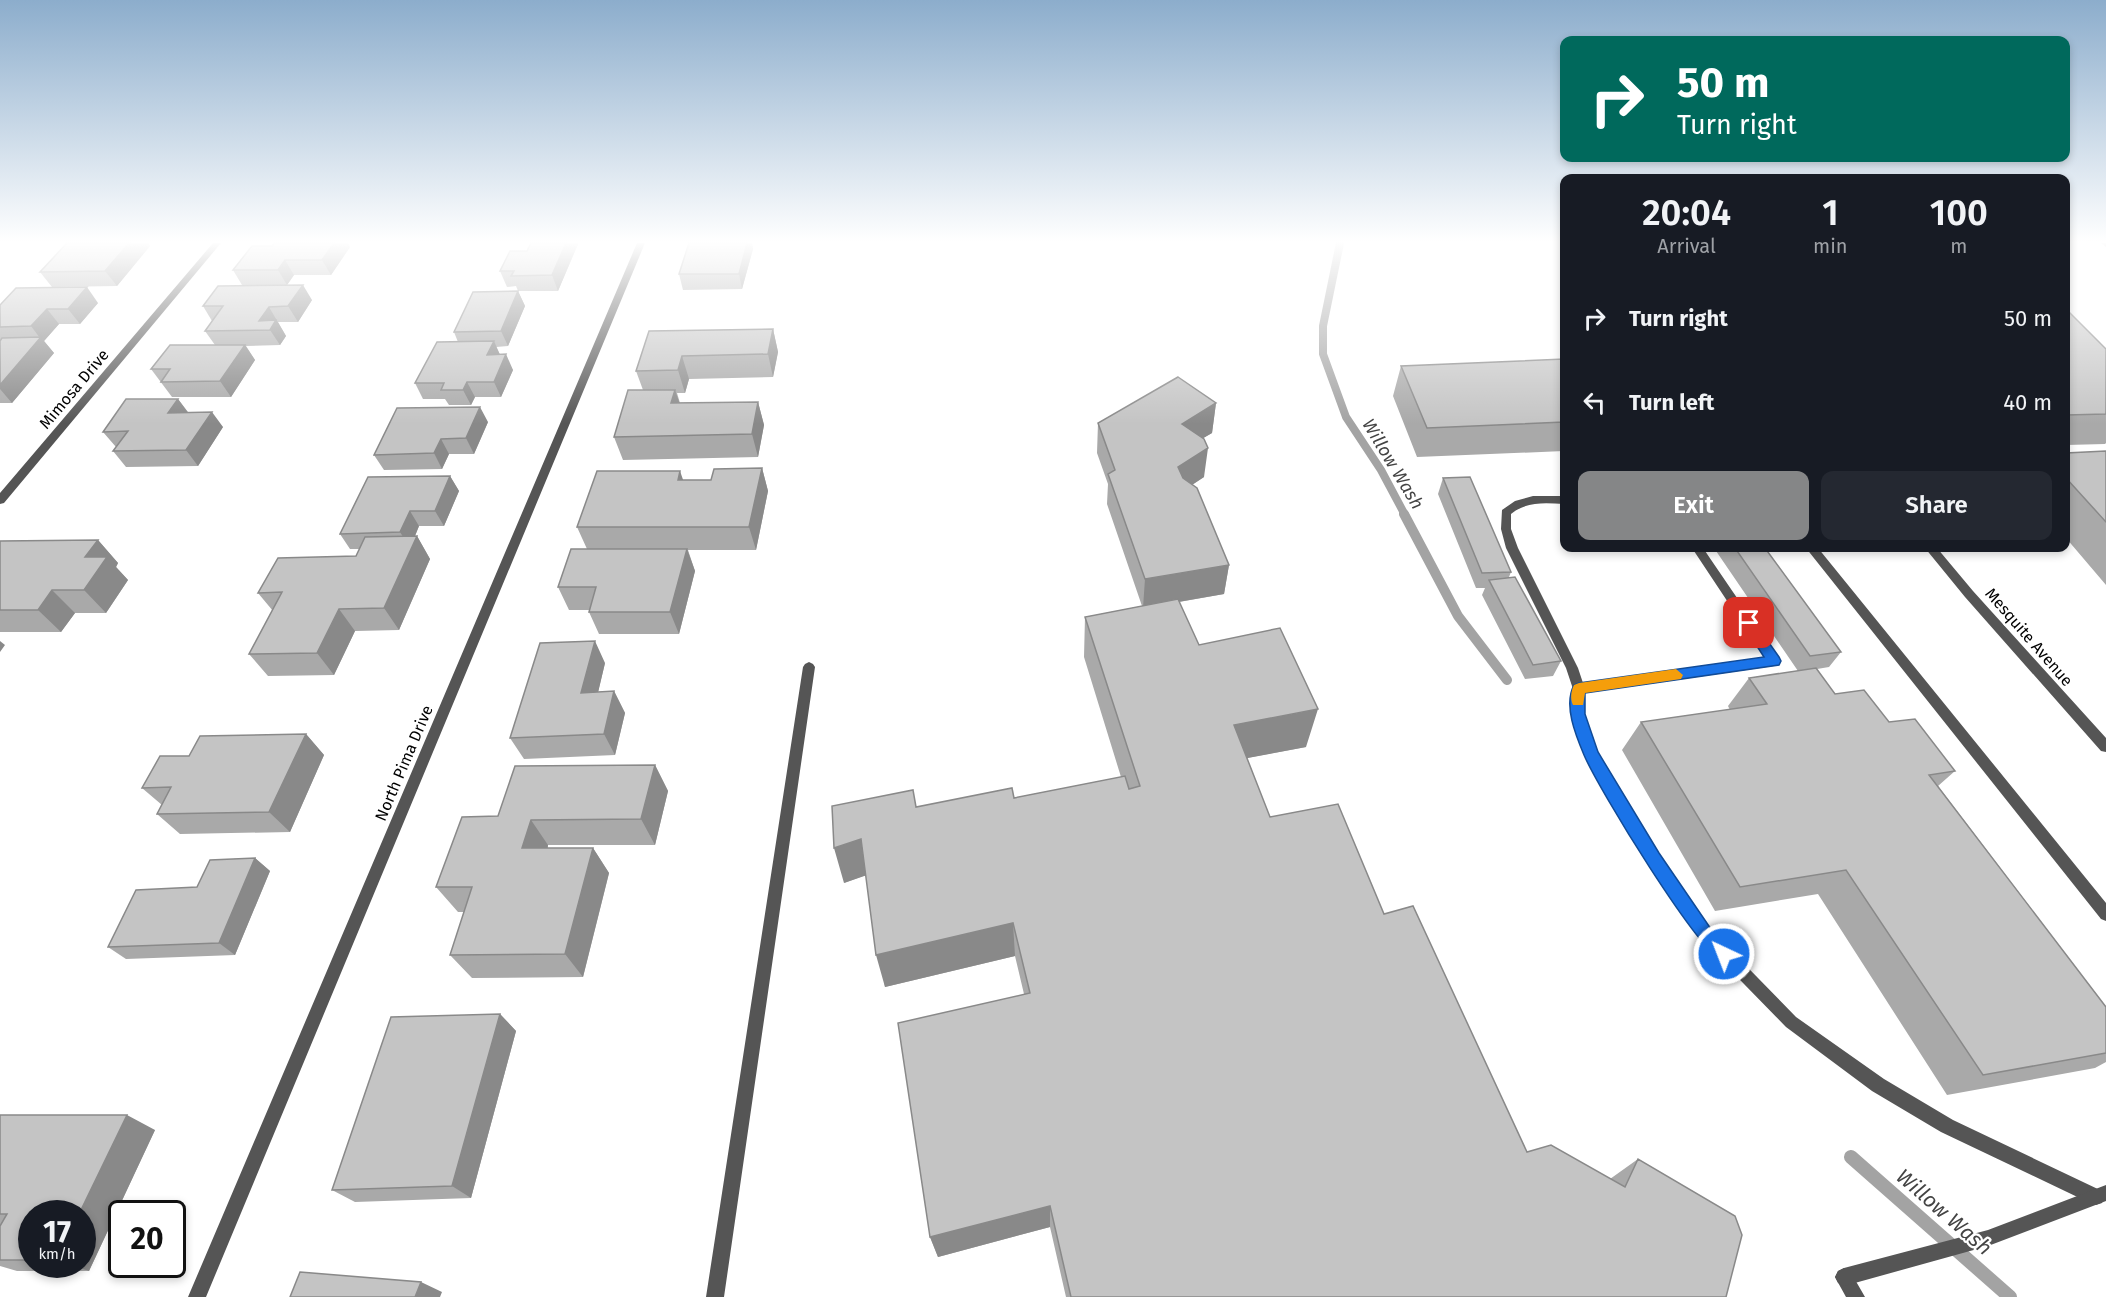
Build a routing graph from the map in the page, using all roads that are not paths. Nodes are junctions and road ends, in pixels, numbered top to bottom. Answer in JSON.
{"nodes":[{"id":1,"x":166,"y":304,"type":"edge"},
{"id":2,"x":616,"y":304,"type":"edge"},
{"id":3,"x":0,"y":500,"type":"edge"},
{"id":4,"x":1560,"y":500,"type":"edge"},
{"id":5,"x":1700,"y":552,"type":"edge"},
{"id":6,"x":1815,"y":552,"type":"edge"},
{"id":7,"x":1933,"y":552,"type":"edge"},
{"id":8,"x":809,"y":667,"type":"dead end"},
{"id":9,"x":1579,"y":689,"type":"junction"},
{"id":10,"x":2106,"y":747,"type":"edge"},
{"id":11,"x":2106,"y":914,"type":"edge"},
{"id":12,"x":2101,"y":1195,"type":"edge"},
{"id":13,"x":197,"y":1297,"type":"edge"},
{"id":14,"x":715,"y":1297,"type":"edge"},
{"id":15,"x":1856,"y":1297,"type":"edge"}],
"edges":[{"from":1,"to":3,"type":"street","name":"Mimosa Drive"},
{"from":2,"to":13,"type":"street","name":"North Pima Drive"},
{"from":4,"to":9,"type":"street"},
{"from":5,"to":9,"type":"street"},
{"from":6,"to":11,"type":"street"},
{"from":7,"to":10,"type":"street","name":"Mesquite Avenue"},
{"from":8,"to":14,"type":"street"},
{"from":9,"to":12,"type":"street"},
{"from":12,"to":15,"type":"street"}]}
